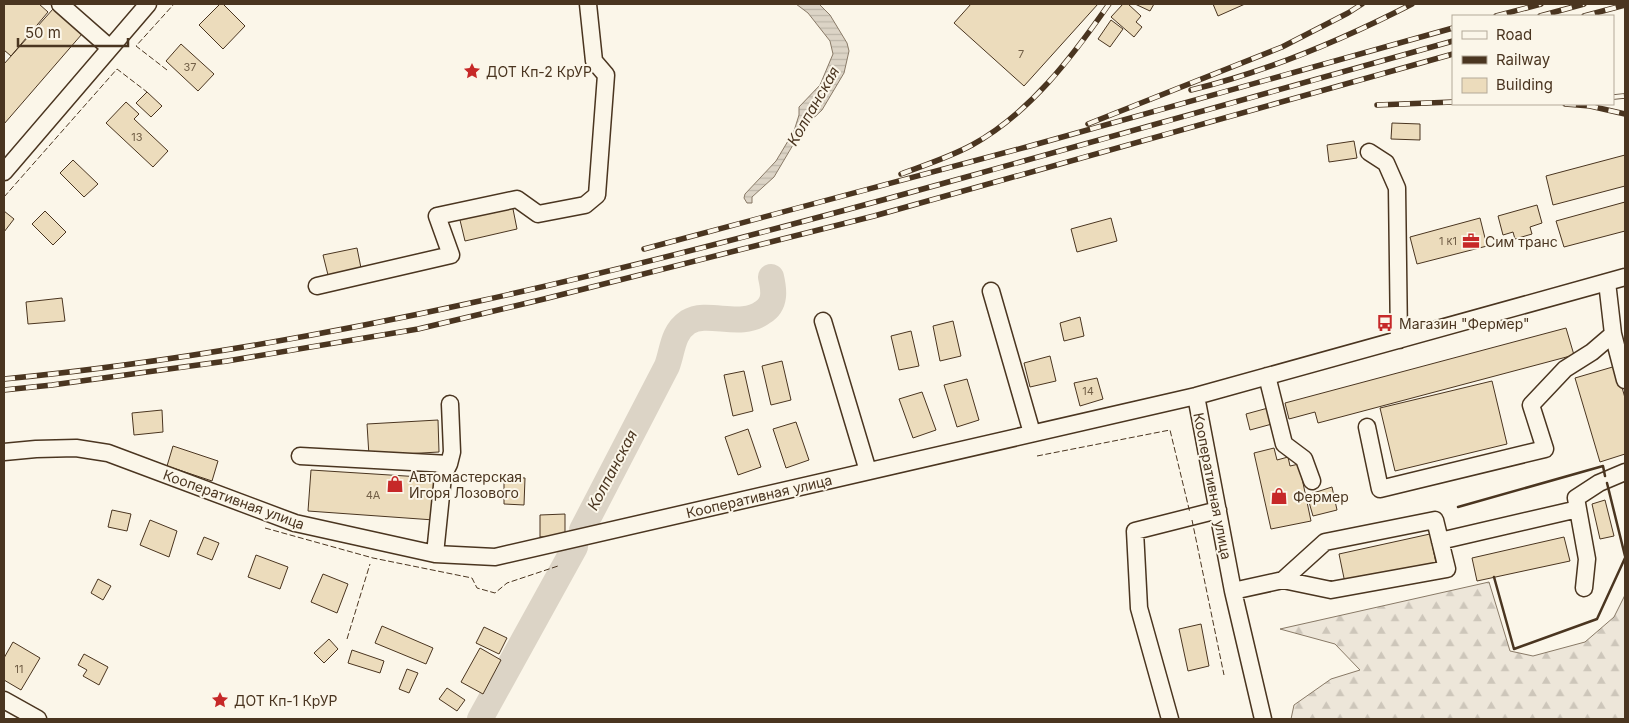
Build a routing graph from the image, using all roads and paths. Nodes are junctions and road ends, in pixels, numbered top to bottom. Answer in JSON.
{"nodes":[{"id":1,"x":60,"y":4,"type":"edge"},
{"id":2,"x":148,"y":4,"type":"edge"},
{"id":3,"x":588,"y":4,"type":"edge"},
{"id":4,"x":110,"y":48,"type":"junction"},
{"id":5,"x":1369,"y":152,"type":"dead end"},
{"id":6,"x":4,"y":172,"type":"edge"},
{"id":7,"x":1625,"y":277,"type":"edge"},
{"id":8,"x":1607,"y":282,"type":"junction"},
{"id":9,"x":316,"y":286,"type":"dead end"},
{"id":10,"x":991,"y":291,"type":"dead end"},
{"id":11,"x":823,"y":321,"type":"dead end"},
{"id":12,"x":1613,"y":334,"type":"junction"},
{"id":13,"x":1399,"y":340,"type":"junction"},
{"id":14,"x":1267,"y":376,"type":"junction"},
{"id":15,"x":1625,"y":380,"type":"edge"},
{"id":16,"x":1196,"y":396,"type":"junction"},
{"id":17,"x":450,"y":404,"type":"dead end"},
{"id":18,"x":1366,"y":427,"type":"dead end"},
{"id":19,"x":1032,"y":433,"type":"junction"},
{"id":20,"x":4,"y":452,"type":"edge"},
{"id":21,"x":300,"y":456,"type":"dead end"},
{"id":22,"x":449,"y":464,"type":"junction"},
{"id":23,"x":868,"y":471,"type":"junction"},
{"id":24,"x":1625,"y":472,"type":"edge"},
{"id":25,"x":1312,"y":481,"type":"dead end"},
{"id":26,"x":1578,"y":509,"type":"junction"},
{"id":27,"x":1218,"y":510,"type":"junction"},
{"id":28,"x":1440,"y":541,"type":"junction"},
{"id":29,"x":435,"y":554,"type":"junction"},
{"id":30,"x":1283,"y":580,"type":"junction"},
{"id":31,"x":1584,"y":588,"type":"dead end"},
{"id":32,"x":1233,"y":591,"type":"junction"},
{"id":33,"x":10,"y":709,"type":"edge"},
{"id":34,"x":38,"y":719,"type":"edge"},
{"id":35,"x":1170,"y":719,"type":"edge"},
{"id":36,"x":1263,"y":719,"type":"edge"}],
"edges":[{"from":1,"to":4,"type":"street"},
{"from":2,"to":4,"type":"street"},
{"from":3,"to":9,"type":"street"},
{"from":4,"to":6,"type":"street"},
{"from":5,"to":13,"type":"street"},
{"from":7,"to":8,"type":"street"},
{"from":8,"to":12,"type":"street"},
{"from":8,"to":13,"type":"street"},
{"from":10,"to":19,"type":"street"},
{"from":11,"to":23,"type":"street"},
{"from":12,"to":15,"type":"street"},
{"from":12,"to":18,"type":"street"},
{"from":13,"to":14,"type":"street"},
{"from":14,"to":16,"type":"street"},
{"from":14,"to":25,"type":"street"},
{"from":16,"to":19,"type":"street","name":"Кооперативная улица"},
{"from":16,"to":27,"type":"street","name":"Кооперативная улица"},
{"from":17,"to":22,"type":"street"},
{"from":19,"to":23,"type":"street","name":"Кооперативная улица"},
{"from":20,"to":29,"type":"street","name":"Кооперативная улица"},
{"from":21,"to":22,"type":"street"},
{"from":22,"to":29,"type":"street"},
{"from":23,"to":29,"type":"street","name":"Кооперативная улица"},
{"from":24,"to":26,"type":"street"},
{"from":26,"to":28,"type":"street"},
{"from":26,"to":31,"type":"street"},
{"from":27,"to":32,"type":"street","name":"Кооперативная улица"},
{"from":27,"to":35,"type":"street"},
{"from":28,"to":30,"type":"street"},
{"from":28,"to":30,"type":"street"},
{"from":30,"to":32,"type":"street"},
{"from":32,"to":36,"type":"street","name":"Кооперативная улица"},
{"from":33,"to":34,"type":"street"}]}
